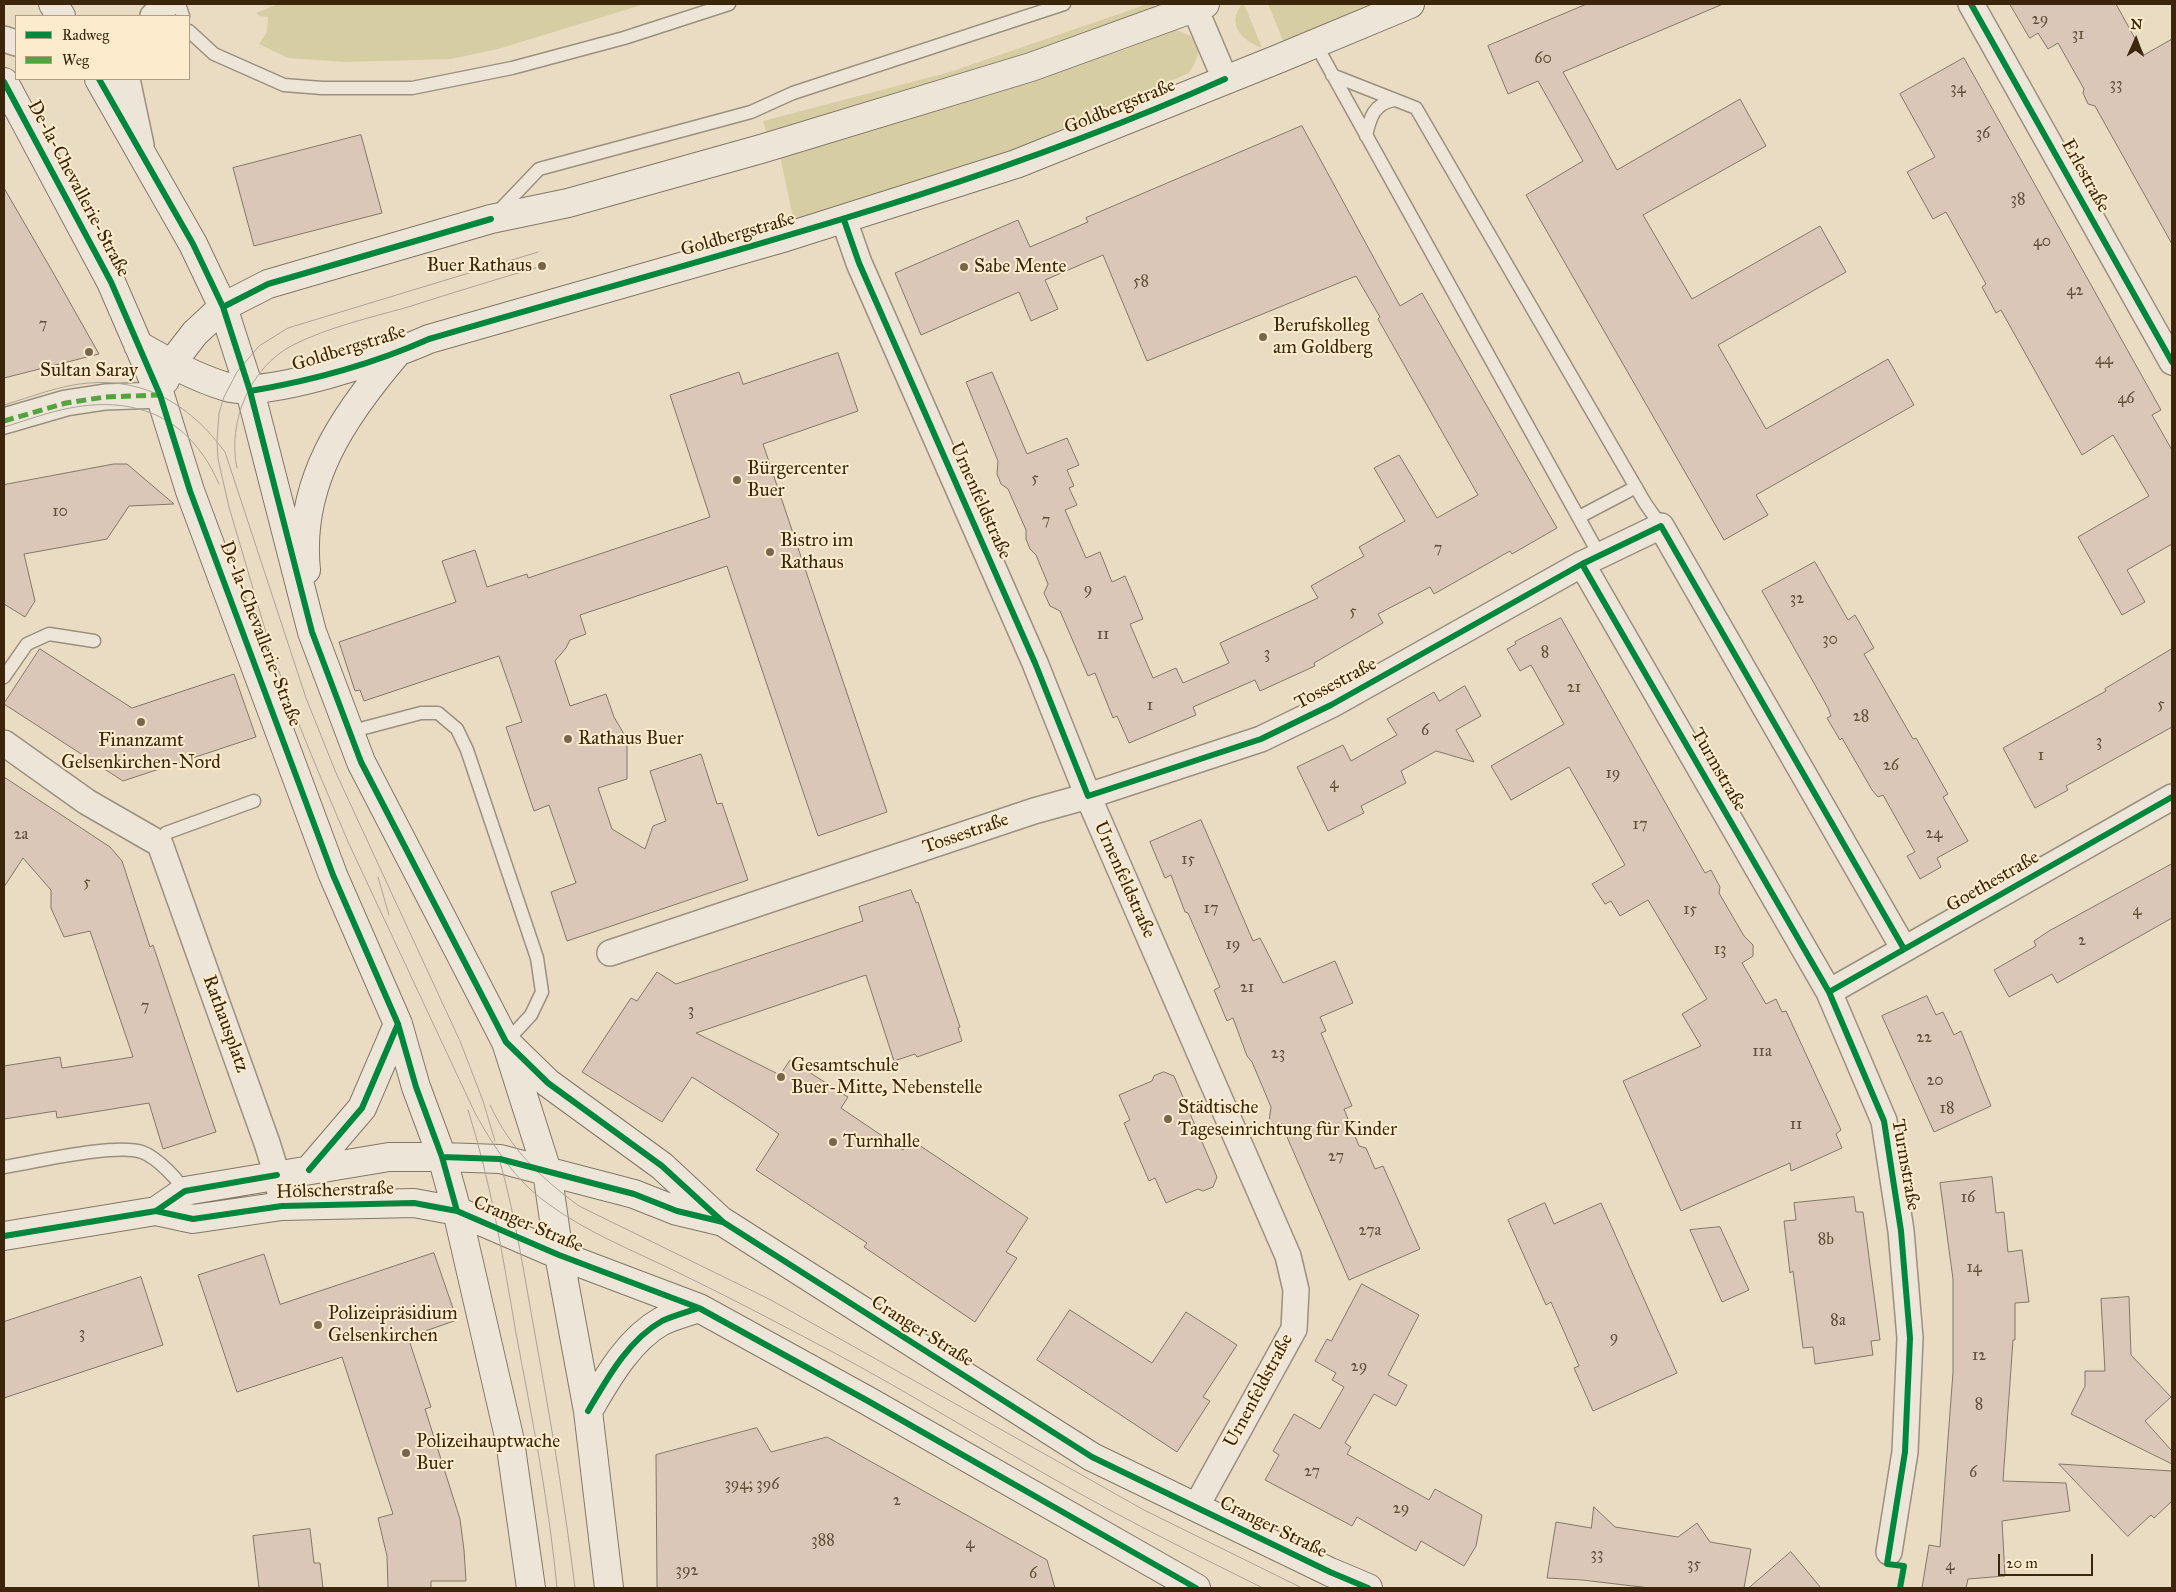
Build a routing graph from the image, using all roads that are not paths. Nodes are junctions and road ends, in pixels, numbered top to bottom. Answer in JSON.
{"nodes":[{"id":1,"x":53,"y":4,"type":"edge"},
{"id":2,"x":168,"y":4,"type":"edge"},
{"id":3,"x":729,"y":4,"type":"edge"},
{"id":4,"x":1064,"y":4,"type":"edge"},
{"id":5,"x":1410,"y":4,"type":"edge"},
{"id":6,"x":1971,"y":4,"type":"edge"},
{"id":7,"x":1197,"y":5,"type":"edge"},
{"id":8,"x":60,"y":15,"type":"edge"},
{"id":9,"x":154,"y":15,"type":"edge"},
{"id":10,"x":190,"y":32,"type":"edge"},
{"id":11,"x":1315,"y":43,"type":"junction"},
{"id":12,"x":1332,"y":75,"type":"junction"},
{"id":13,"x":1225,"y":79,"type":"junction"},
{"id":14,"x":101,"y":80,"type":"edge"},
{"id":15,"x":127,"y":80,"type":"edge"},
{"id":16,"x":4,"y":82,"type":"edge"},
{"id":17,"x":1394,"y":100,"type":"junction"},
{"id":18,"x":1366,"y":136,"type":"junction"},
{"id":19,"x":144,"y":157,"type":"junction"},
{"id":20,"x":491,"y":219,"type":"junction"},
{"id":21,"x":844,"y":220,"type":"junction"},
{"id":22,"x":223,"y":307,"type":"junction"},
{"id":23,"x":138,"y":345,"type":"junction"},
{"id":24,"x":397,"y":353,"type":"junction"},
{"id":25,"x":2172,"y":362,"type":"edge"},
{"id":26,"x":171,"y":364,"type":"junction"},
{"id":27,"x":250,"y":390,"type":"junction"},
{"id":28,"x":160,"y":395,"type":"junction"},
{"id":29,"x":4,"y":421,"type":"edge"},
{"id":30,"x":1636,"y":487,"type":"junction"},
{"id":31,"x":1579,"y":517,"type":"junction"},
{"id":32,"x":1661,"y":526,"type":"junction"},
{"id":33,"x":1591,"y":560,"type":"junction"},
{"id":34,"x":312,"y":632,"type":"junction"},
{"id":35,"x":94,"y":641,"type":"dead end"},
{"id":36,"x":4,"y":677,"type":"edge"},
{"id":37,"x":349,"y":732,"type":"junction"},
{"id":38,"x":4,"y":743,"type":"edge"},
{"id":39,"x":1088,"y":796,"type":"junction"},
{"id":40,"x":2172,"y":798,"type":"edge"},
{"id":41,"x":254,"y":801,"type":"dead end"},
{"id":42,"x":160,"y":844,"type":"junction"},
{"id":43,"x":1904,"y":949,"type":"junction"},
{"id":44,"x":610,"y":953,"type":"dead end"},
{"id":45,"x":1829,"y":992,"type":"junction"},
{"id":46,"x":398,"y":1024,"type":"junction"},
{"id":47,"x":506,"y":1042,"type":"junction"},
{"id":48,"x":442,"y":1157,"type":"junction"},
{"id":49,"x":4,"y":1167,"type":"edge"},
{"id":50,"x":309,"y":1170,"type":"junction"},
{"id":51,"x":547,"y":1171,"type":"junction"},
{"id":52,"x":277,"y":1175,"type":"junction"},
{"id":53,"x":185,"y":1191,"type":"junction"},
{"id":54,"x":282,"y":1206,"type":"junction"},
{"id":55,"x":156,"y":1210,"type":"junction"},
{"id":56,"x":457,"y":1211,"type":"junction"},
{"id":57,"x":193,"y":1219,"type":"junction"},
{"id":58,"x":722,"y":1222,"type":"junction"},
{"id":59,"x":4,"y":1236,"type":"edge"},
{"id":60,"x":559,"y":1255,"type":"junction"},
{"id":61,"x":699,"y":1308,"type":"junction"},
{"id":62,"x":588,"y":1411,"type":"junction"},
{"id":63,"x":1196,"y":1507,"type":"junction"},
{"id":64,"x":1889,"y":1552,"type":"dead end"},
{"id":65,"x":1184,"y":1585,"type":"edge"},
{"id":66,"x":531,"y":1588,"type":"edge"},
{"id":67,"x":609,"y":1588,"type":"edge"},
{"id":68,"x":1368,"y":1588,"type":"edge"}],
"edges":[{"from":1,"to":8,"type":"main road"},
{"from":2,"to":9,"type":"street"},
{"from":3,"to":10,"type":"lane"},
{"from":4,"to":20,"type":"lane"},
{"from":5,"to":11,"type":"main road","name":"Goldbergstraße"},
{"from":6,"to":25,"type":"street","name":"Erlestraße"},
{"from":7,"to":13,"type":"street"},
{"from":7,"to":20,"type":"main road"},
{"from":11,"to":12,"type":"lane"},
{"from":11,"to":13,"type":"main road","name":"Goldbergstraße"},
{"from":12,"to":17,"type":"lane"},
{"from":12,"to":18,"type":"lane"},
{"from":13,"to":21,"type":"main road","name":"Goldbergstraße"},
{"from":14,"to":19,"type":"main road"},
{"from":15,"to":19,"type":"street"},
{"from":16,"to":23,"type":"main road","name":"De-la-Chevallerie-Straße"},
{"from":17,"to":18,"type":"lane"},
{"from":17,"to":30,"type":"lane"},
{"from":18,"to":31,"type":"lane"},
{"from":19,"to":22,"type":"main road"},
{"from":20,"to":22,"type":"main road"},
{"from":21,"to":24,"type":"main road","name":"Goldbergstraße"},
{"from":21,"to":39,"type":"street","name":"Urnenfeldstraße"},
{"from":22,"to":26,"type":"main road"},
{"from":22,"to":27,"type":"main road"},
{"from":23,"to":26,"type":"main road","name":"Goldbergstraße"},
{"from":23,"to":28,"type":"main road","name":"De-la-Chevallerie-Straße"},
{"from":24,"to":27,"type":"main road","name":"Goldbergstraße"},
{"from":24,"to":34,"type":"main road","name":"Goldbergstraße"},
{"from":26,"to":27,"type":"main road","name":"Goldbergstraße"},
{"from":26,"to":28,"type":"main road"},
{"from":27,"to":34,"type":"main road"},
{"from":28,"to":29,"type":"street"},
{"from":28,"to":46,"type":"main road","name":"De-la-Chevallerie-Straße"},
{"from":30,"to":31,"type":"lane"},
{"from":30,"to":32,"type":"lane"},
{"from":31,"to":33,"type":"lane"},
{"from":32,"to":33,"type":"street"},
{"from":32,"to":43,"type":"street"},
{"from":33,"to":39,"type":"street","name":"Tossestraße"},
{"from":33,"to":45,"type":"street","name":"Turmstraße"},
{"from":34,"to":37,"type":"main road"},
{"from":35,"to":36,"type":"lane"},
{"from":37,"to":47,"type":"main road"},
{"from":37,"to":47,"type":"lane"},
{"from":38,"to":42,"type":"street"},
{"from":39,"to":44,"type":"street","name":"Tossestraße"},
{"from":39,"to":63,"type":"street","name":"Urnenfeldstraße"},
{"from":40,"to":43,"type":"street","name":"Goethestraße"},
{"from":41,"to":42,"type":"lane"},
{"from":42,"to":52,"type":"street","name":"Rathausplatz"},
{"from":43,"to":45,"type":"street","name":"Goethestraße"},
{"from":45,"to":64,"type":"street","name":"Turmstraße"},
{"from":46,"to":48,"type":"main road","name":"De-la-Chevallerie-Straße"},
{"from":46,"to":50,"type":"main road"},
{"from":47,"to":51,"type":"main road"},
{"from":47,"to":58,"type":"main road"},
{"from":48,"to":50,"type":"main road","name":"Hölscherstraße"},
{"from":48,"to":51,"type":"main road","name":"Cranger Straße"},
{"from":48,"to":56,"type":"main road","name":"De-la-Chevallerie-Straße"},
{"from":49,"to":53,"type":"lane"},
{"from":50,"to":52,"type":"main road","name":"Hölscherstraße"},
{"from":51,"to":58,"type":"main road","name":"Cranger Straße"},
{"from":51,"to":60,"type":"main road"},
{"from":52,"to":53,"type":"main road","name":"Hölscherstraße"},
{"from":52,"to":54,"type":"street","name":"Rathausplatz"},
{"from":53,"to":55,"type":"main road","name":"Hölscherstraße"},
{"from":53,"to":57,"type":"lane"},
{"from":54,"to":56,"type":"main road","name":"Hölscherstraße"},
{"from":54,"to":57,"type":"main road","name":"Hölscherstraße"},
{"from":55,"to":57,"type":"main road","name":"Hölscherstraße"},
{"from":55,"to":59,"type":"main road","name":"Hölscherstraße"},
{"from":56,"to":60,"type":"main road","name":"Cranger Straße"},
{"from":56,"to":66,"type":"main road","name":"De-la-Chevallerie-Straße"},
{"from":58,"to":63,"type":"main road","name":"Cranger Straße"},
{"from":60,"to":61,"type":"main road","name":"Cranger Straße"},
{"from":60,"to":62,"type":"main road"},
{"from":61,"to":62,"type":"main road"},
{"from":61,"to":65,"type":"main road","name":"Cranger Straße"},
{"from":62,"to":67,"type":"main road"},
{"from":63,"to":68,"type":"main road","name":"Cranger Straße"}]}
